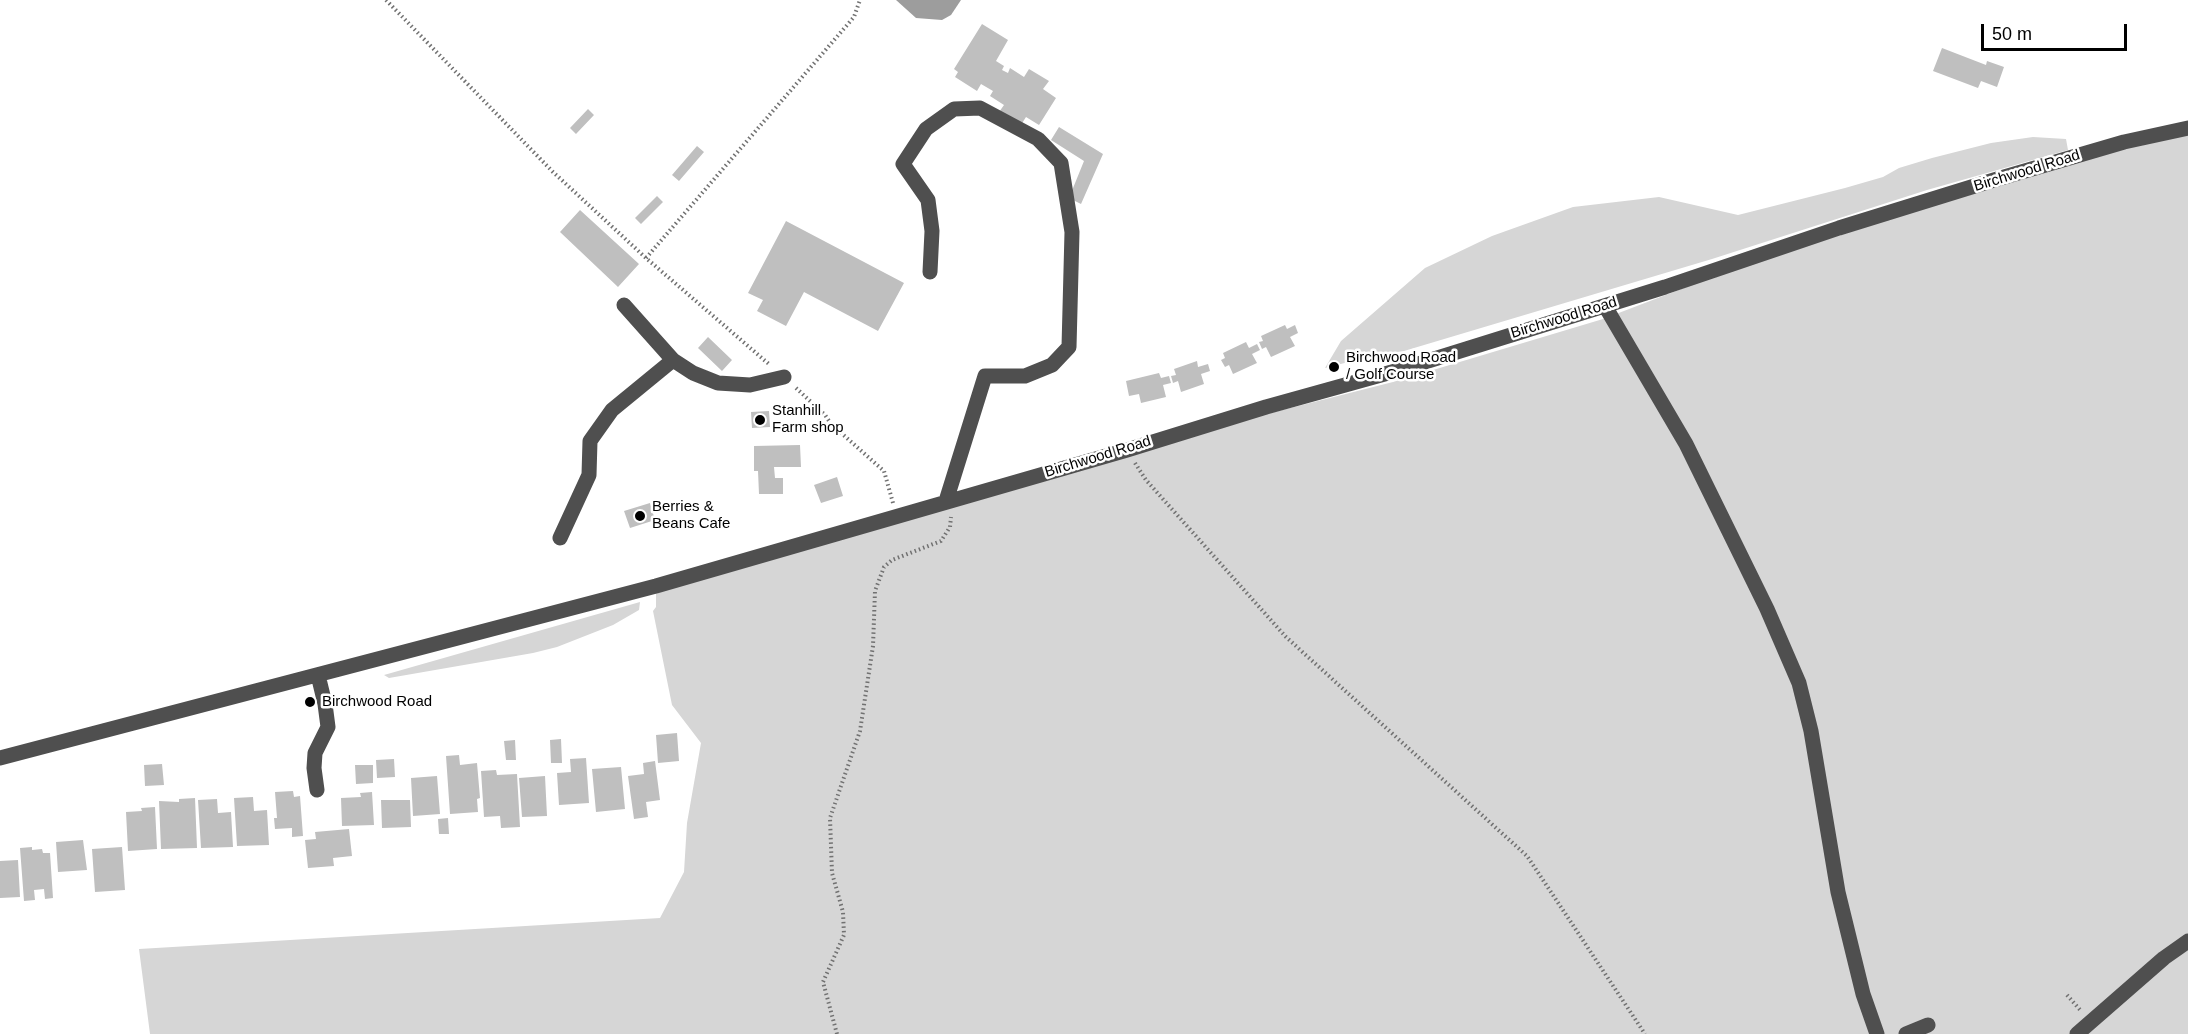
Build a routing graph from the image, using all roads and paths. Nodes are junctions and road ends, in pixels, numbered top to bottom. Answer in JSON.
{"nodes":[{"id":1,"x":386,"y":0,"type":"edge"},
{"id":2,"x":861,"y":0,"type":"edge"},
{"id":3,"x":2188,"y":128,"type":"edge"},
{"id":4,"x":646,"y":258,"type":"junction"},
{"id":5,"x":930,"y":272,"type":"dead end"},
{"id":6,"x":624,"y":304,"type":"dead end"},
{"id":7,"x":1605,"y":306,"type":"junction"},
{"id":8,"x":673,"y":360,"type":"junction"},
{"id":9,"x":784,"y":377,"type":"junction"},
{"id":10,"x":1127,"y":450,"type":"junction"},
{"id":11,"x":949,"y":506,"type":"junction"},
{"id":12,"x":896,"y":515,"type":"junction"},
{"id":13,"x":560,"y":538,"type":"dead end"},
{"id":14,"x":318,"y":675,"type":"junction"},
{"id":15,"x":0,"y":758,"type":"edge"},
{"id":16,"x":317,"y":790,"type":"dead end"},
{"id":17,"x":2188,"y":941,"type":"edge"},
{"id":18,"x":1928,"y":1025,"type":"dead end"},
{"id":19,"x":837,"y":1034,"type":"edge"},
{"id":20,"x":1645,"y":1034,"type":"edge"},
{"id":21,"x":1877,"y":1034,"type":"edge"},
{"id":22,"x":1906,"y":1034,"type":"edge"},
{"id":23,"x":2077,"y":1034,"type":"edge"}],
"edges":[{"from":1,"to":4,"type":"path"},
{"from":2,"to":4,"type":"path"},
{"from":3,"to":7,"type":"street","name":"Birchwood Road"},
{"from":4,"to":9,"type":"path"},
{"from":5,"to":11,"type":"street"},
{"from":6,"to":8,"type":"street"},
{"from":7,"to":10,"type":"street","name":"Birchwood Road"},
{"from":7,"to":21,"type":"street"},
{"from":8,"to":9,"type":"street"},
{"from":8,"to":13,"type":"street"},
{"from":9,"to":12,"type":"path"},
{"from":10,"to":11,"type":"street","name":"Birchwood Road"},
{"from":10,"to":20,"type":"path"},
{"from":11,"to":12,"type":"street","name":"Birchwood Road"},
{"from":11,"to":19,"type":"path"},
{"from":12,"to":14,"type":"street","name":"Birchwood Road"},
{"from":14,"to":15,"type":"street","name":"Birchwood Road"},
{"from":14,"to":16,"type":"street"},
{"from":17,"to":23,"type":"street"},
{"from":18,"to":22,"type":"street"}]}
